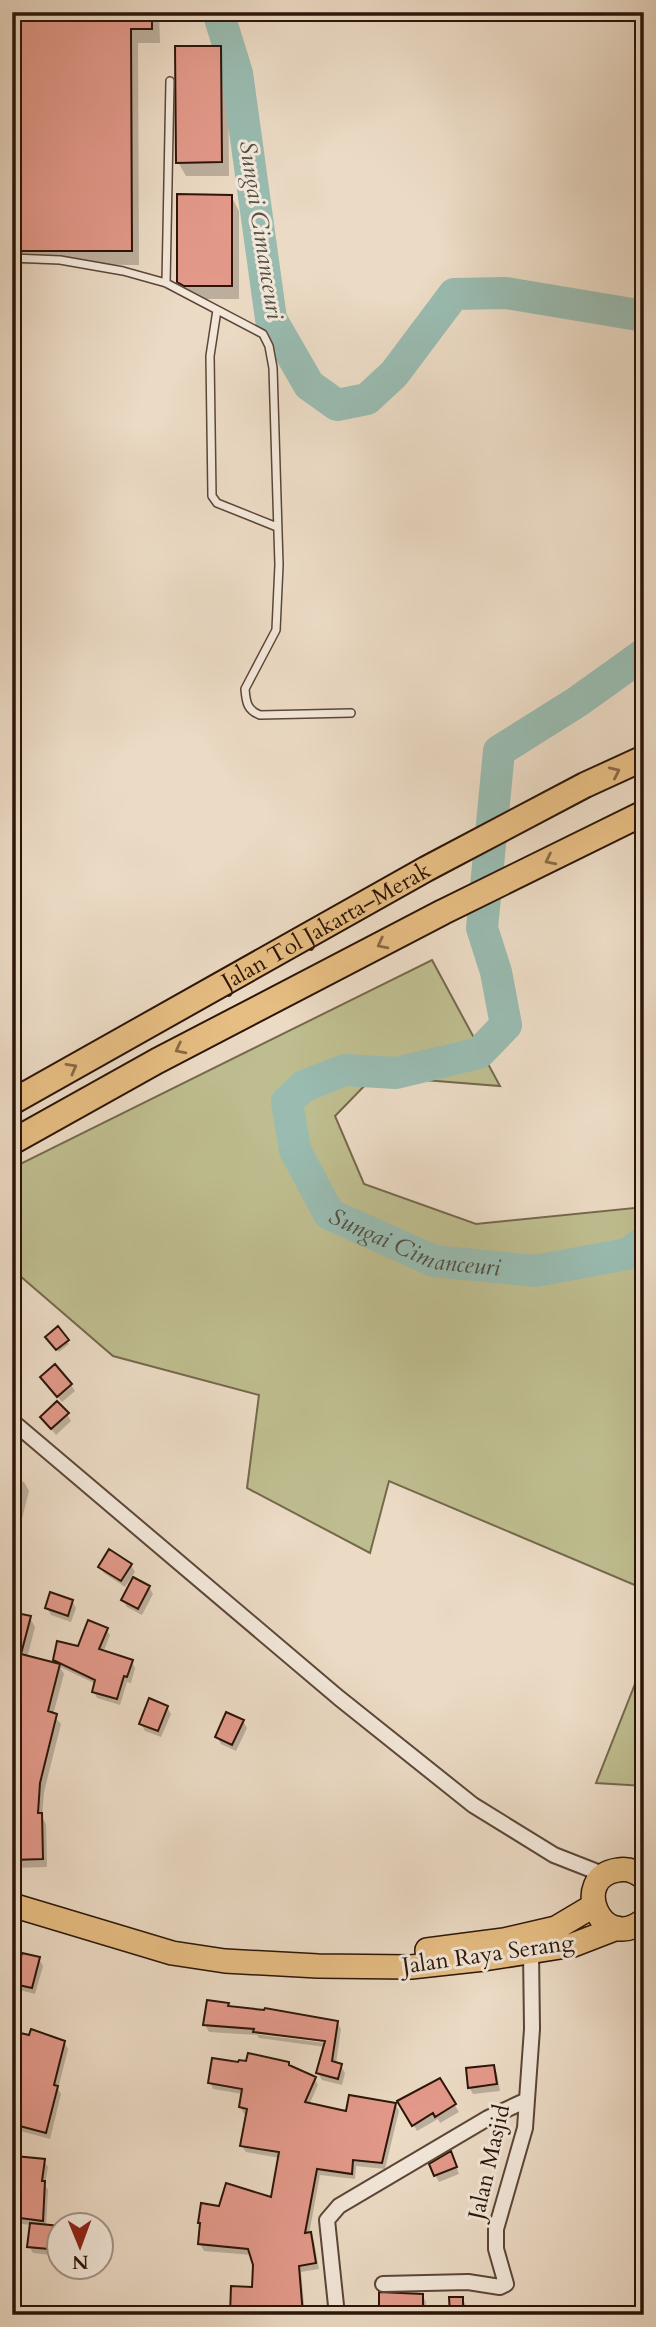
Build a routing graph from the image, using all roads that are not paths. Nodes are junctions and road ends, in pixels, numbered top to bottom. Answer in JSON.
{"nodes":[{"id":1,"x":170,"y":81,"type":"dead end"},
{"id":2,"x":12,"y":258,"type":"edge"},
{"id":3,"x":166,"y":283,"type":"junction"},
{"id":4,"x":217,"y":310,"type":"junction"},
{"id":5,"x":277,"y":527,"type":"junction"},
{"id":6,"x":351,"y":713,"type":"dead end"},
{"id":7,"x":644,"y":758,"type":"edge"},
{"id":8,"x":644,"y":813,"type":"edge"},
{"id":9,"x":12,"y":1102,"type":"edge"},
{"id":10,"x":12,"y":1143,"type":"edge"},
{"id":11,"x":12,"y":1421,"type":"edge"},
{"id":12,"x":605,"y":1875,"type":"junction"},
{"id":13,"x":643,"y":1876,"type":"edge"},
{"id":14,"x":12,"y":1905,"type":"edge"},
{"id":15,"x":593,"y":1906,"type":"junction"},
{"id":16,"x":643,"y":1921,"type":"edge"},
{"id":17,"x":617,"y":1928,"type":"junction"},
{"id":18,"x":531,"y":1951,"type":"junction"},
{"id":19,"x":356,"y":1966,"type":"junction"},
{"id":20,"x":527,"y":2100,"type":"junction"},
{"id":21,"x":383,"y":2284,"type":"dead end"},
{"id":22,"x":337,"y":2315,"type":"edge"}],
"edges":[{"from":1,"to":3,"type":"lane"},
{"from":2,"to":3,"type":"lane"},
{"from":3,"to":4,"type":"lane"},
{"from":4,"to":5,"type":"lane"},
{"from":4,"to":5,"type":"lane"},
{"from":5,"to":6,"type":"lane"},
{"from":9,"to":7,"type":"highway","name":"Jalan Tol Jakarta–Merak","one_way":true},
{"from":8,"to":10,"type":"highway","name":"Jalan Tol Jakarta–Merak","one_way":true},
{"from":11,"to":12,"type":"street"},
{"from":12,"to":13,"type":"highway"},
{"from":12,"to":15,"type":"highway"},
{"from":14,"to":19,"type":"highway","name":"Jalan Raya Serang"},
{"from":15,"to":17,"type":"highway"},
{"from":15,"to":19,"type":"highway","name":"Jalan Raya Serang"},
{"from":16,"to":17,"type":"highway","name":"Jalan Raya Serang"},
{"from":17,"to":18,"type":"highway","name":"Jalan Raya Serang"},
{"from":18,"to":19,"type":"highway","name":"Jalan Raya Serang"},
{"from":18,"to":20,"type":"street","name":"Jalan Masjid"},
{"from":20,"to":21,"type":"street","name":"Jalan Masjid"},
{"from":20,"to":22,"type":"street"}]}
